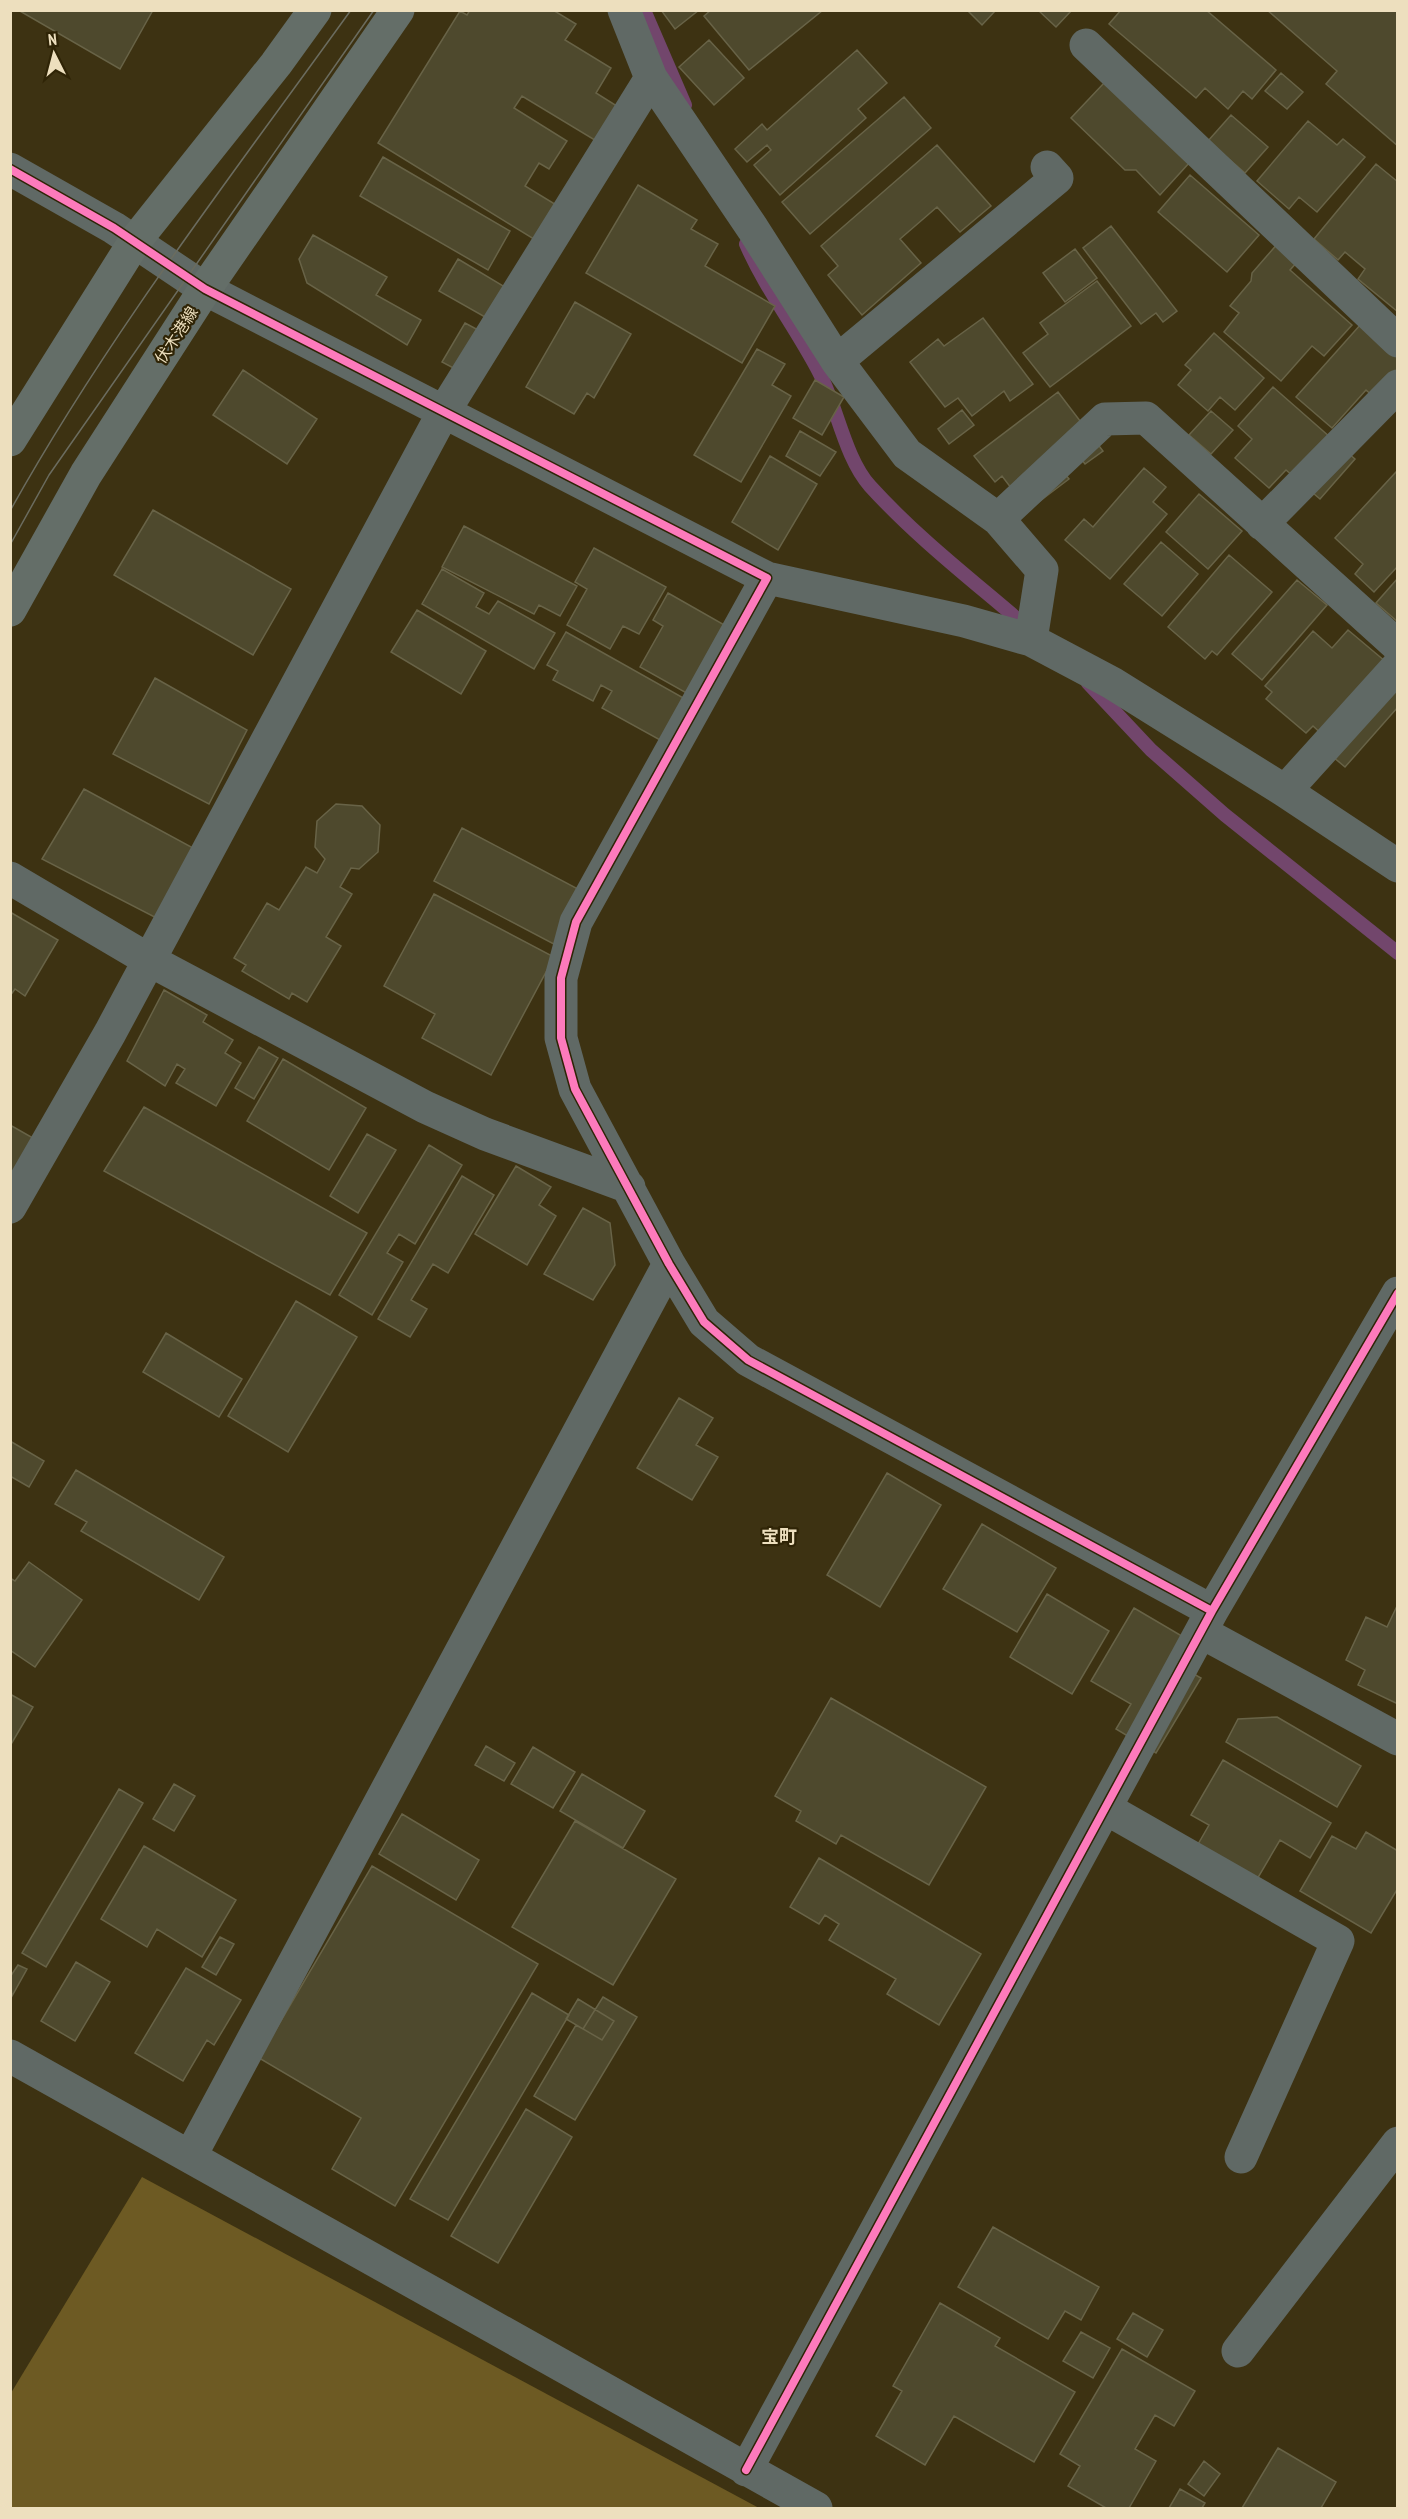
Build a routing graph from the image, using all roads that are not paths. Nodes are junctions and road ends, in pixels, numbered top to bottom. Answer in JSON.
{"nodes":[{"id":1,"x":315,"y":10,"type":"edge"},
{"id":2,"x":398,"y":10,"type":"edge"},
{"id":3,"x":624,"y":10,"type":"edge"},
{"id":4,"x":1086,"y":45,"type":"dead end"},
{"id":5,"x":651,"y":78,"type":"junction"},
{"id":6,"x":10,"y":169,"type":"edge"},
{"id":7,"x":1052,"y":173,"type":"dead end"},
{"id":8,"x":135,"y":241,"type":"junction"},
{"id":9,"x":205,"y":289,"type":"junction"},
{"id":10,"x":1398,"y":341,"type":"edge"},
{"id":11,"x":837,"y":361,"type":"junction"},
{"id":12,"x":1398,"y":386,"type":"edge"},
{"id":13,"x":443,"y":413,"type":"junction"},
{"id":14,"x":10,"y":440,"type":"edge"},
{"id":15,"x":998,"y":519,"type":"junction"},
{"id":16,"x":1262,"y":524,"type":"junction"},
{"id":17,"x":767,"y":578,"type":"junction"},
{"id":18,"x":10,"y":610,"type":"edge"},
{"id":19,"x":1031,"y":640,"type":"junction"},
{"id":20,"x":1398,"y":646,"type":"edge"},
{"id":21,"x":1398,"y":666,"type":"edge"},
{"id":22,"x":1285,"y":791,"type":"junction"},
{"id":23,"x":1398,"y":867,"type":"edge"},
{"id":24,"x":10,"y":878,"type":"edge"},
{"id":25,"x":149,"y":960,"type":"junction"},
{"id":26,"x":629,"y":1187,"type":"junction"},
{"id":27,"x":10,"y":1208,"type":"edge"},
{"id":28,"x":669,"y":1264,"type":"junction"},
{"id":29,"x":1398,"y":1293,"type":"edge"},
{"id":30,"x":1206,"y":1621,"type":"junction"},
{"id":31,"x":1398,"y":1739,"type":"edge"},
{"id":32,"x":1107,"y":1809,"type":"junction"},
{"id":33,"x":10,"y":2056,"type":"edge"},
{"id":34,"x":1398,"y":2144,"type":"edge"},
{"id":35,"x":191,"y":2155,"type":"junction"},
{"id":36,"x":1241,"y":2157,"type":"dead end"},
{"id":37,"x":1238,"y":2351,"type":"dead end"},
{"id":38,"x":746,"y":2470,"type":"junction"},
{"id":39,"x":816,"y":2508,"type":"edge"}],
"edges":[{"from":1,"to":8,"type":"main road"},
{"from":2,"to":9,"type":"main road","name":"伏木港線"},
{"from":3,"to":5,"type":"street"},
{"from":4,"to":10,"type":"street"},
{"from":5,"to":11,"type":"street"},
{"from":5,"to":13,"type":"street"},
{"from":6,"to":8,"type":"street"},
{"from":7,"to":11,"type":"street"},
{"from":8,"to":9,"type":"street"},
{"from":8,"to":14,"type":"main road"},
{"from":9,"to":13,"type":"street"},
{"from":9,"to":18,"type":"main road","name":"伏木港線"},
{"from":11,"to":15,"type":"street"},
{"from":12,"to":16,"type":"street"},
{"from":13,"to":17,"type":"street"},
{"from":13,"to":25,"type":"street"},
{"from":15,"to":16,"type":"street"},
{"from":15,"to":19,"type":"street"},
{"from":16,"to":20,"type":"street"},
{"from":17,"to":19,"type":"street"},
{"from":17,"to":26,"type":"street"},
{"from":19,"to":22,"type":"street"},
{"from":21,"to":22,"type":"street"},
{"from":22,"to":23,"type":"street"},
{"from":24,"to":25,"type":"street"},
{"from":25,"to":26,"type":"street"},
{"from":25,"to":27,"type":"street"},
{"from":26,"to":28,"type":"street"},
{"from":28,"to":30,"type":"street"},
{"from":28,"to":35,"type":"street"},
{"from":29,"to":30,"type":"street"},
{"from":30,"to":31,"type":"street"},
{"from":30,"to":32,"type":"street"},
{"from":32,"to":36,"type":"street"},
{"from":32,"to":38,"type":"street"},
{"from":33,"to":35,"type":"street"},
{"from":34,"to":37,"type":"street"},
{"from":35,"to":38,"type":"street"},
{"from":38,"to":39,"type":"street"}]}
